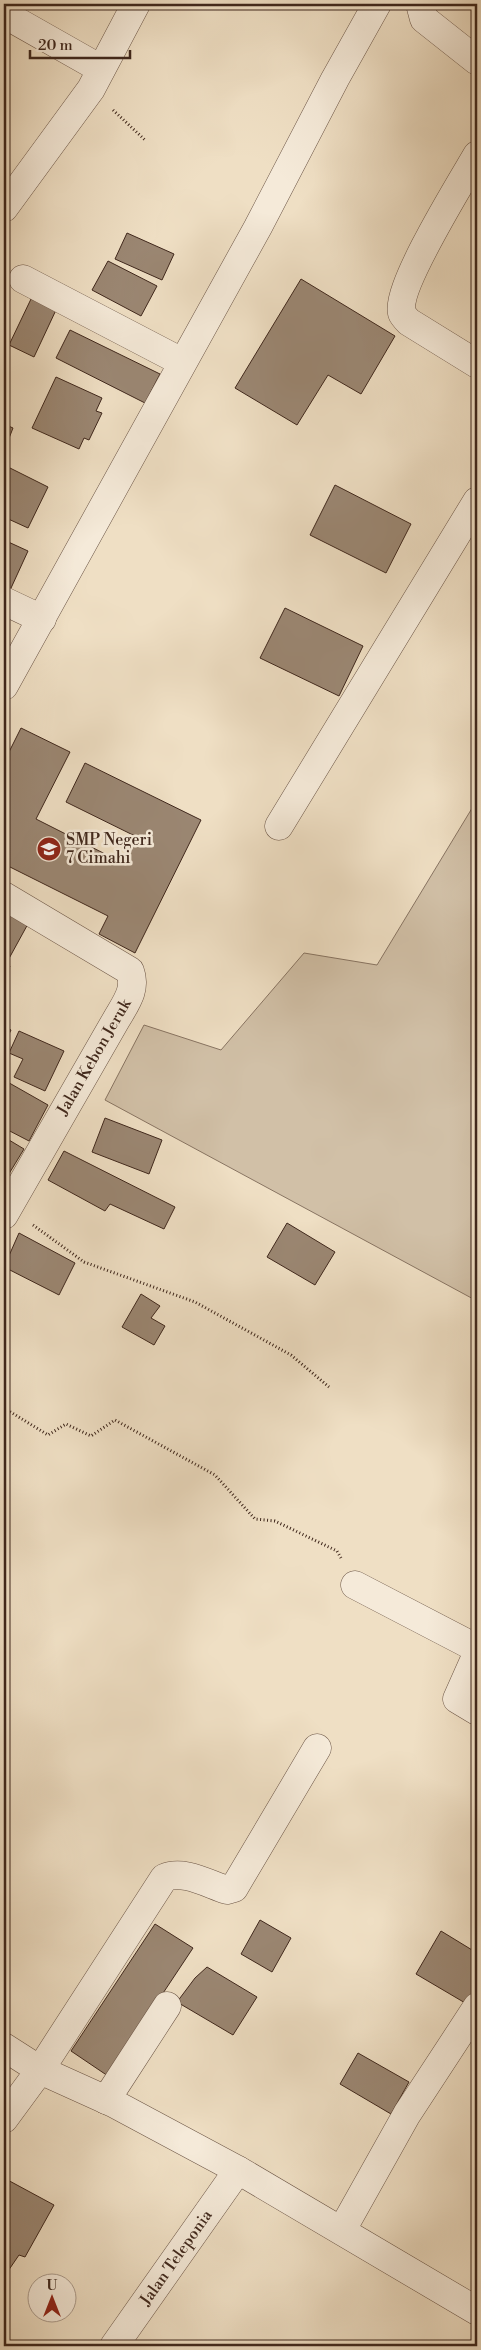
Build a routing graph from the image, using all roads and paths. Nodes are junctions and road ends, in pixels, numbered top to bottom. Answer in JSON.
{"nodes":[{"id":1,"x":136,"y":4,"type":"edge"},
{"id":2,"x":377,"y":4,"type":"edge"},
{"id":3,"x":420,"y":4,"type":"edge"},
{"id":4,"x":4,"y":14,"type":"edge"},
{"id":5,"x":477,"y":61,"type":"edge"},
{"id":6,"x":96,"y":79,"type":"junction"},
{"id":7,"x":145,"y":140,"type":"dead end"},
{"id":8,"x":477,"y":155,"type":"edge"},
{"id":9,"x":4,"y":208,"type":"edge"},
{"id":10,"x":23,"y":280,"type":"dead end"},
{"id":11,"x":182,"y":362,"type":"junction"},
{"id":12,"x":477,"y":364,"type":"edge"},
{"id":13,"x":477,"y":501,"type":"edge"},
{"id":14,"x":4,"y":602,"type":"edge"},
{"id":15,"x":42,"y":619,"type":"junction"},
{"id":16,"x":11,"y":655,"type":"edge"},
{"id":17,"x":4,"y":686,"type":"edge"},
{"id":18,"x":279,"y":826,"type":"dead end"},
{"id":19,"x":4,"y":896,"type":"edge"},
{"id":20,"x":6,"y":1212,"type":"edge"},
{"id":21,"x":329,"y":1387,"type":"dead end"},
{"id":22,"x":4,"y":1408,"type":"edge"},
{"id":23,"x":354,"y":1585,"type":"joint"},
{"id":24,"x":477,"y":1653,"type":"edge"},
{"id":25,"x":477,"y":1711,"type":"edge"},
{"id":26,"x":316,"y":1748,"type":"dead end"},
{"id":27,"x":167,"y":2006,"type":"dead end"},
{"id":28,"x":477,"y":2007,"type":"edge"},
{"id":29,"x":4,"y":2047,"type":"edge"},
{"id":30,"x":40,"y":2070,"type":"junction"},
{"id":31,"x":106,"y":2100,"type":"junction"},
{"id":32,"x":4,"y":2119,"type":"edge"},
{"id":33,"x":238,"y":2170,"type":"junction"},
{"id":34,"x":342,"y":2230,"type":"junction"},
{"id":35,"x":477,"y":2311,"type":"edge"},
{"id":36,"x":114,"y":2346,"type":"edge"}],
"edges":[{"from":1,"to":6,"type":"street"},
{"from":2,"to":11,"type":"street"},
{"from":3,"to":5,"type":"street"},
{"from":4,"to":6,"type":"street"},
{"from":6,"to":7,"type":"path"},
{"from":6,"to":9,"type":"street"},
{"from":8,"to":12,"type":"street"},
{"from":10,"to":11,"type":"street"},
{"from":11,"to":15,"type":"street"},
{"from":13,"to":18,"type":"street"},
{"from":14,"to":15,"type":"street"},
{"from":15,"to":16,"type":"street"},
{"from":16,"to":17,"type":"street"},
{"from":19,"to":20,"type":"street","name":"Jalan Kebon Jeruk"},
{"from":20,"to":21,"type":"path"},
{"from":22,"to":23,"type":"path"},
{"from":23,"to":24,"type":"street"},
{"from":24,"to":25,"type":"street"},
{"from":26,"to":30,"type":"street"},
{"from":27,"to":31,"type":"street"},
{"from":28,"to":34,"type":"street"},
{"from":29,"to":30,"type":"street"},
{"from":30,"to":31,"type":"street"},
{"from":30,"to":32,"type":"street"},
{"from":31,"to":33,"type":"street"},
{"from":33,"to":34,"type":"street"},
{"from":33,"to":36,"type":"street","name":"Jalan Teleponia"},
{"from":34,"to":35,"type":"street"}]}
